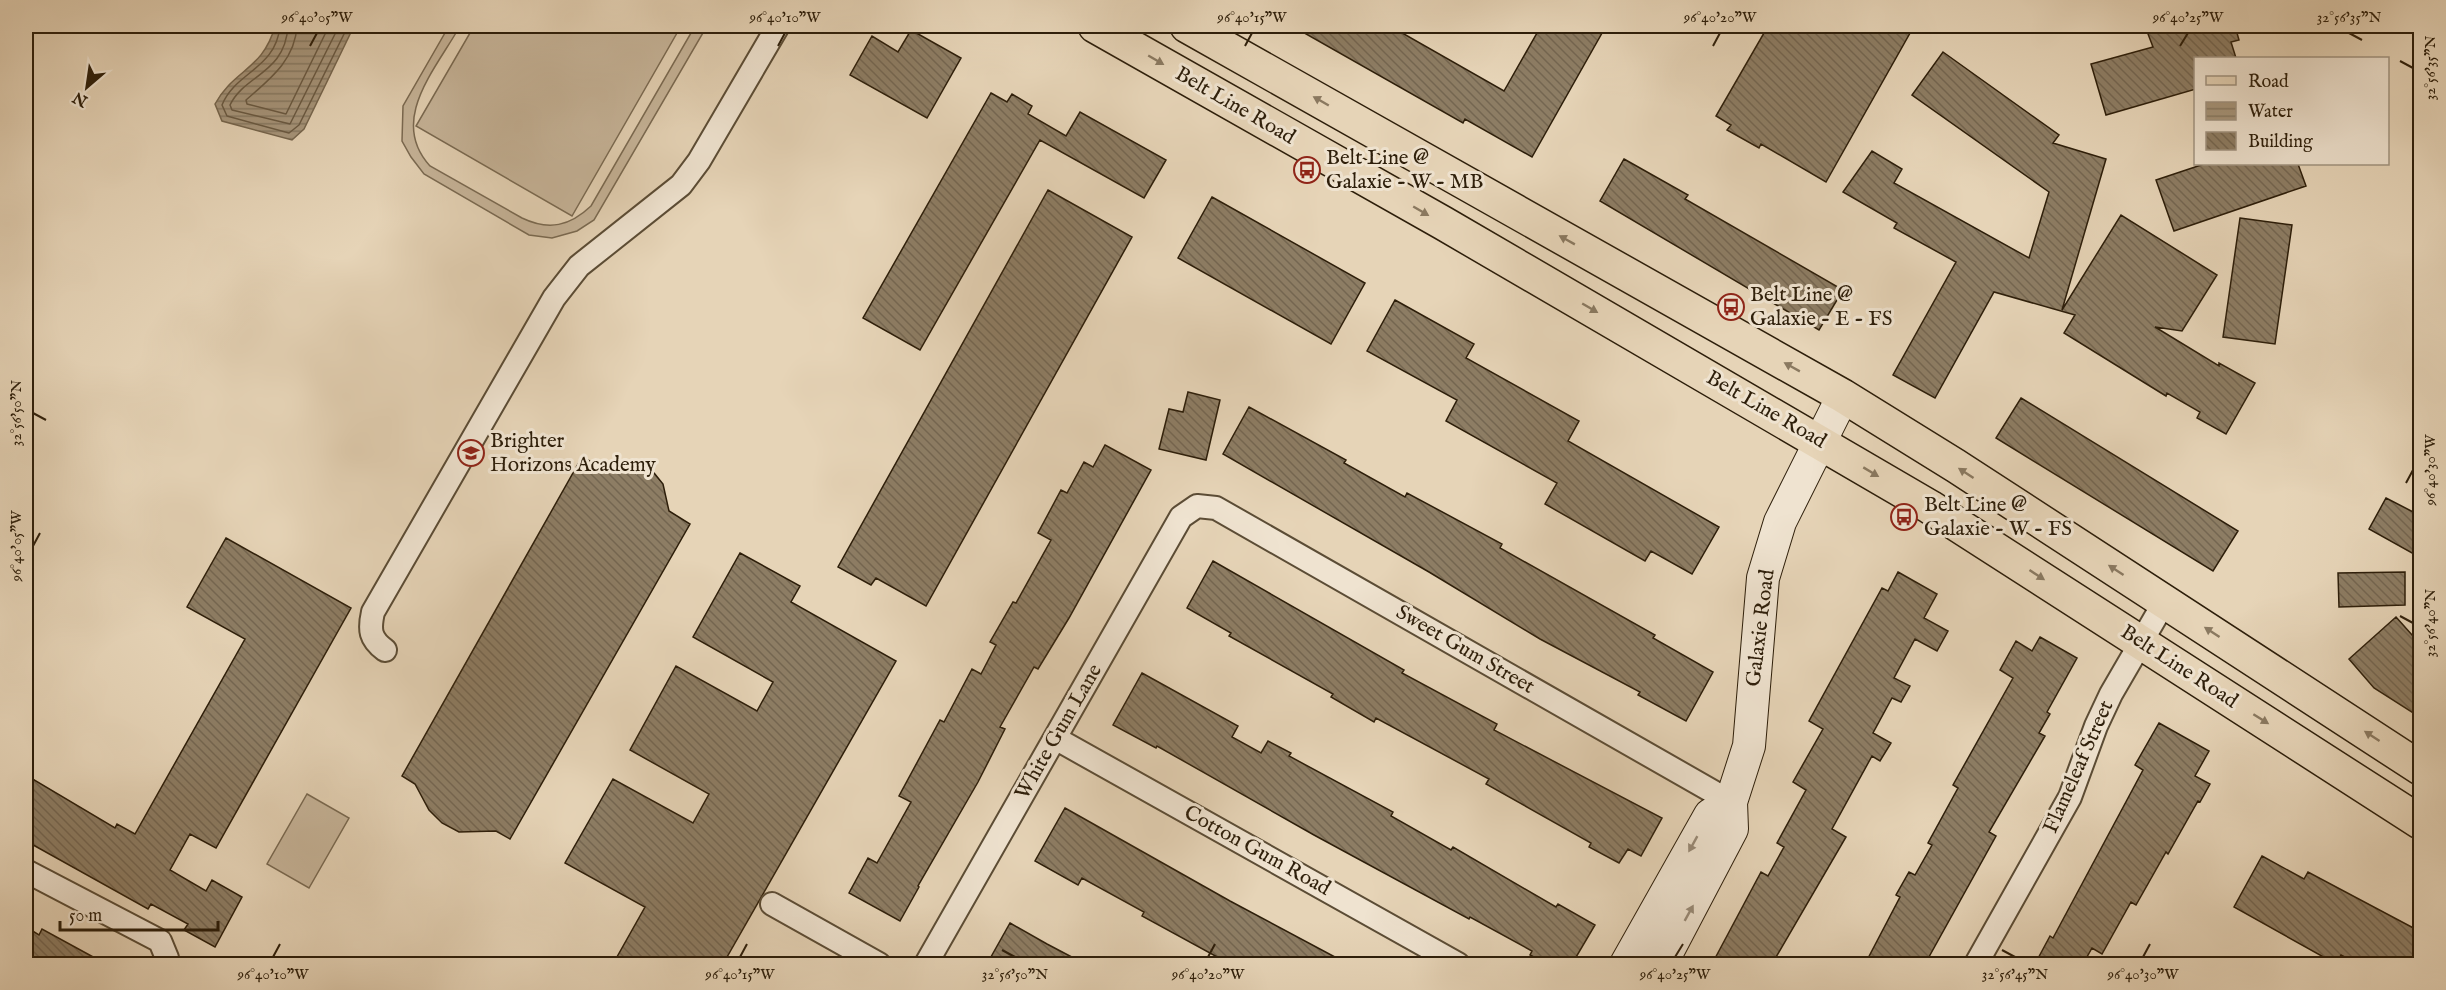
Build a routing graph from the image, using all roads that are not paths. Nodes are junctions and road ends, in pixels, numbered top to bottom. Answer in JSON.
{"nodes":[{"id":1,"x":778,"y":26,"type":"edge"},
{"id":2,"x":1095,"y":26,"type":"edge"},
{"id":3,"x":1187,"y":26,"type":"edge"},
{"id":4,"x":1228,"y":48,"type":"junction"},
{"id":5,"x":1206,"y":89,"type":"junction"},
{"id":6,"x":1843,"y":396,"type":"junction"},
{"id":7,"x":1821,"y":442,"type":"junction"},
{"id":8,"x":1197,"y":506,"type":"joint"},
{"id":9,"x":2165,"y":601,"type":"junction"},
{"id":10,"x":2141,"y":643,"type":"junction"},
{"id":11,"x":385,"y":651,"type":"dead end"},
{"id":12,"x":1055,"y":738,"type":"junction"},
{"id":13,"x":2421,"y":768,"type":"edge"},
{"id":14,"x":1731,"y":802,"type":"junction"},
{"id":15,"x":2421,"y":822,"type":"edge"},
{"id":16,"x":26,"y":871,"type":"edge"},
{"id":17,"x":772,"y":904,"type":"dead end"},
{"id":18,"x":166,"y":964,"type":"edge"},
{"id":19,"x":879,"y":964,"type":"edge"},
{"id":20,"x":926,"y":964,"type":"edge"},
{"id":21,"x":1458,"y":964,"type":"edge"},
{"id":22,"x":1626,"y":964,"type":"edge"},
{"id":23,"x":1661,"y":964,"type":"edge"},
{"id":24,"x":1976,"y":964,"type":"edge"}],
"edges":[{"from":1,"to":11,"type":"street"},
{"from":2,"to":5,"type":"main road","name":"Belt Line Road","one_way":true},
{"from":3,"to":4,"type":"main road"},
{"from":4,"to":5,"type":"main road"},
{"from":6,"to":4,"type":"main road","one_way":true},
{"from":5,"to":7,"type":"main road","name":"Belt Line Road","one_way":true},
{"from":6,"to":7,"type":"street","name":"Galaxie Road"},
{"from":9,"to":6,"type":"main road","one_way":true},
{"from":7,"to":10,"type":"main road","name":"Belt Line Road","one_way":true},
{"from":7,"to":14,"type":"street","name":"Galaxie Road"},
{"from":8,"to":12,"type":"street","name":"White Gum Lane"},
{"from":8,"to":14,"type":"street","name":"Sweet Gum Street"},
{"from":9,"to":10,"type":"street","name":"Flameleaf Street"},
{"from":13,"to":9,"type":"main road","one_way":true},
{"from":10,"to":15,"type":"main road","name":"Belt Line Road","one_way":true},
{"from":10,"to":24,"type":"street","name":"Flameleaf Street"},
{"from":12,"to":20,"type":"street","name":"White Gum Lane"},
{"from":12,"to":21,"type":"street","name":"Cotton Gum Road"},
{"from":14,"to":22,"type":"street","one_way":true},
{"from":23,"to":14,"type":"street","name":"Galaxie Road","one_way":true},
{"from":16,"to":18,"type":"street"},
{"from":17,"to":19,"type":"street"}]}
